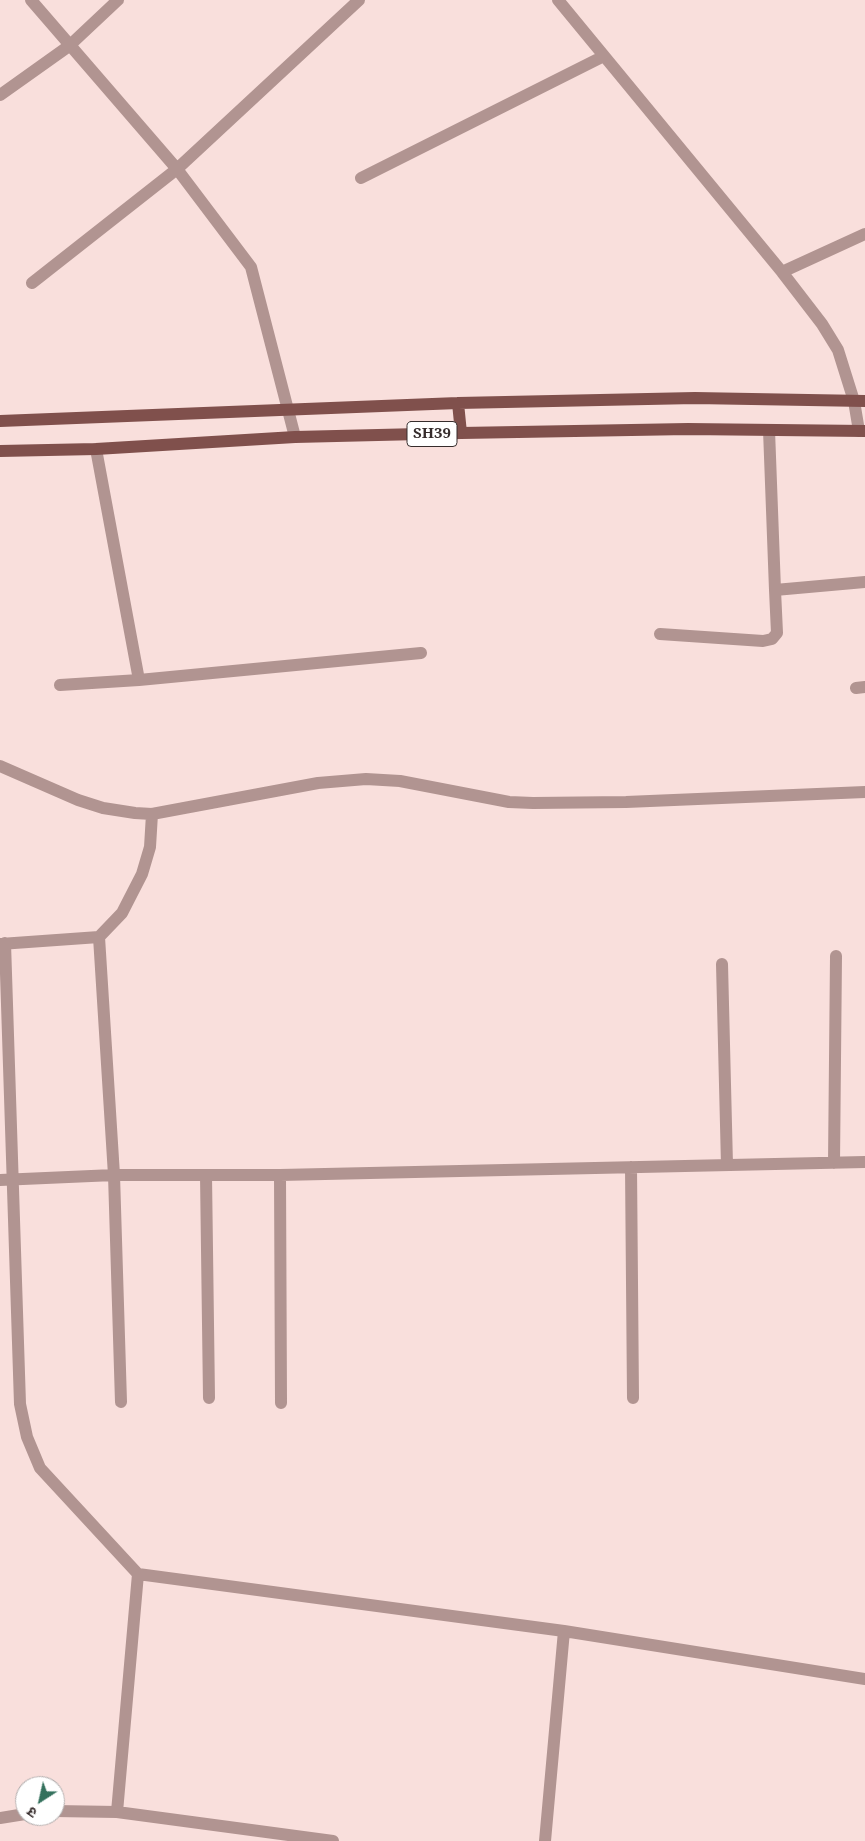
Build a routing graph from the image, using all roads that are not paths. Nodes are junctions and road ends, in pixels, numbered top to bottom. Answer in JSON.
{"nodes":[{"id":1,"x":31,"y":0,"type":"edge"},
{"id":2,"x":118,"y":0,"type":"edge"},
{"id":3,"x":359,"y":0,"type":"edge"},
{"id":4,"x":558,"y":0,"type":"edge"},
{"id":5,"x":69,"y":46,"type":"junction"},
{"id":6,"x":604,"y":56,"type":"junction"},
{"id":7,"x":0,"y":95,"type":"edge"},
{"id":8,"x":177,"y":168,"type":"junction"},
{"id":9,"x":361,"y":178,"type":"dead end"},
{"id":10,"x":865,"y":234,"type":"edge"},
{"id":11,"x":782,"y":272,"type":"junction"},
{"id":12,"x":32,"y":283,"type":"dead end"},
{"id":13,"x":860,"y":401,"type":"edge"},
{"id":14,"x":458,"y":404,"type":"junction"},
{"id":15,"x":287,"y":409,"type":"junction"},
{"id":16,"x":0,"y":421,"type":"edge"},
{"id":17,"x":769,"y":430,"type":"junction"},
{"id":18,"x":862,"y":431,"type":"edge"},
{"id":19,"x":461,"y":433,"type":"junction"},
{"id":20,"x":295,"y":437,"type":"junction"},
{"id":21,"x":96,"y":449,"type":"junction"},
{"id":22,"x":0,"y":451,"type":"edge"},
{"id":23,"x":865,"y":582,"type":"edge"},
{"id":24,"x":775,"y":590,"type":"junction"},
{"id":25,"x":660,"y":634,"type":"dead end"},
{"id":26,"x":420,"y":653,"type":"dead end"},
{"id":27,"x":139,"y":680,"type":"junction"},
{"id":28,"x":60,"y":685,"type":"dead end"},
{"id":29,"x":0,"y":766,"type":"edge"},
{"id":30,"x":865,"y":792,"type":"edge"},
{"id":31,"x":152,"y":814,"type":"junction"},
{"id":32,"x":99,"y":938,"type":"junction"},
{"id":33,"x":2,"y":944,"type":"edge"},
{"id":34,"x":836,"y":956,"type":"dead end"},
{"id":35,"x":722,"y":964,"type":"dead end"},
{"id":36,"x":865,"y":1162,"type":"edge"},
{"id":37,"x":834,"y":1163,"type":"junction"},
{"id":38,"x":727,"y":1165,"type":"junction"},
{"id":39,"x":631,"y":1167,"type":"junction"},
{"id":40,"x":114,"y":1174,"type":"junction"},
{"id":41,"x":206,"y":1175,"type":"junction"},
{"id":42,"x":280,"y":1175,"type":"junction"},
{"id":43,"x":6,"y":1179,"type":"edge"},
{"id":44,"x":209,"y":1398,"type":"dead end"},
{"id":45,"x":633,"y":1398,"type":"dead end"},
{"id":46,"x":121,"y":1402,"type":"dead end"},
{"id":47,"x":281,"y":1403,"type":"dead end"},
{"id":48,"x":138,"y":1574,"type":"junction"},
{"id":49,"x":564,"y":1631,"type":"junction"},
{"id":50,"x":865,"y":1679,"type":"edge"},
{"id":51,"x":65,"y":1811,"type":"edge"},
{"id":52,"x":117,"y":1812,"type":"junction"},
{"id":53,"x":15,"y":1816,"type":"edge"},
{"id":54,"x":0,"y":1818,"type":"edge"},
{"id":55,"x":332,"y":1841,"type":"edge"},
{"id":56,"x":545,"y":1841,"type":"edge"}],
"edges":[{"from":1,"to":5,"type":"street"},
{"from":2,"to":5,"type":"street"},
{"from":3,"to":8,"type":"street"},
{"from":4,"to":6,"type":"street"},
{"from":5,"to":7,"type":"street"},
{"from":5,"to":8,"type":"street"},
{"from":6,"to":9,"type":"street"},
{"from":6,"to":11,"type":"street"},
{"from":8,"to":12,"type":"street"},
{"from":8,"to":15,"type":"street"},
{"from":10,"to":11,"type":"street"},
{"from":11,"to":13,"type":"street"},
{"from":13,"to":14,"type":"main road","number":"SH39"},
{"from":13,"to":18,"type":"street"},
{"from":14,"to":15,"type":"main road","number":"SH39"},
{"from":14,"to":19,"type":"main road"},
{"from":15,"to":16,"type":"main road","number":"SH39"},
{"from":15,"to":20,"type":"street"},
{"from":17,"to":18,"type":"main road","number":"SH39"},
{"from":17,"to":19,"type":"main road","number":"SH39"},
{"from":17,"to":24,"type":"street"},
{"from":19,"to":20,"type":"main road","number":"SH39"},
{"from":20,"to":21,"type":"main road","number":"SH39"},
{"from":21,"to":22,"type":"main road","number":"SH39"},
{"from":21,"to":27,"type":"street"},
{"from":23,"to":24,"type":"street"},
{"from":24,"to":25,"type":"street"},
{"from":26,"to":27,"type":"street"},
{"from":27,"to":28,"type":"street"},
{"from":29,"to":31,"type":"street"},
{"from":30,"to":31,"type":"street"},
{"from":31,"to":32,"type":"street"},
{"from":32,"to":33,"type":"street"},
{"from":32,"to":40,"type":"street"},
{"from":33,"to":43,"type":"street"},
{"from":34,"to":37,"type":"street"},
{"from":35,"to":38,"type":"street"},
{"from":36,"to":37,"type":"street"},
{"from":37,"to":38,"type":"street"},
{"from":38,"to":39,"type":"street"},
{"from":39,"to":42,"type":"street"},
{"from":39,"to":45,"type":"street"},
{"from":40,"to":41,"type":"street"},
{"from":40,"to":43,"type":"street"},
{"from":40,"to":46,"type":"street"},
{"from":41,"to":42,"type":"street"},
{"from":41,"to":44,"type":"street"},
{"from":42,"to":47,"type":"street"},
{"from":43,"to":48,"type":"street"},
{"from":48,"to":49,"type":"street"},
{"from":48,"to":52,"type":"street"},
{"from":49,"to":50,"type":"street"},
{"from":49,"to":56,"type":"street"},
{"from":51,"to":52,"type":"street"},
{"from":52,"to":55,"type":"street"},
{"from":53,"to":54,"type":"street"}]}
